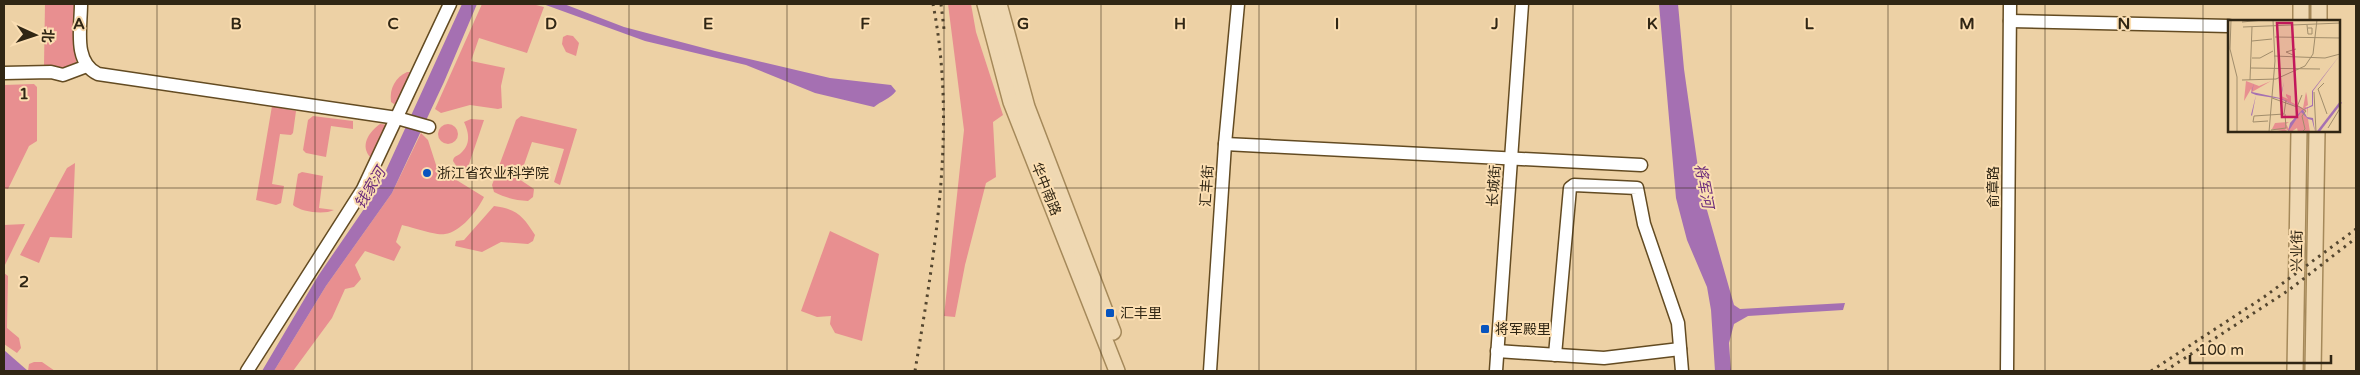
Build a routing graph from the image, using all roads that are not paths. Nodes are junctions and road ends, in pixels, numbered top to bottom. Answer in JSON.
{"nodes":[{"id":1,"x":81,"y":4,"type":"edge"},
{"id":2,"x":450,"y":4,"type":"edge"},
{"id":3,"x":985,"y":4,"type":"edge"},
{"id":4,"x":999,"y":4,"type":"edge"},
{"id":5,"x":1238,"y":4,"type":"edge"},
{"id":6,"x":1522,"y":4,"type":"edge"},
{"id":7,"x":2010,"y":4,"type":"edge"},
{"id":8,"x":2301,"y":4,"type":"edge"},
{"id":9,"x":2319,"y":4,"type":"edge"},
{"id":10,"x":2301,"y":20,"type":"edge"},
{"id":11,"x":2319,"y":20,"type":"edge"},
{"id":12,"x":2010,"y":21,"type":"junction"},
{"id":13,"x":2228,"y":26,"type":"edge"},
{"id":14,"x":87,"y":66,"type":"junction"},
{"id":15,"x":4,"y":73,"type":"edge"},
{"id":16,"x":397,"y":118,"type":"junction"},
{"id":17,"x":429,"y":126,"type":"dead end"},
{"id":18,"x":2299,"y":132,"type":"edge"},
{"id":19,"x":2317,"y":132,"type":"edge"},
{"id":20,"x":1225,"y":144,"type":"junction"},
{"id":21,"x":1511,"y":157,"type":"junction"},
{"id":22,"x":1641,"y":165,"type":"dead end"},
{"id":23,"x":1680,"y":349,"type":"junction"},
{"id":24,"x":1497,"y":351,"type":"junction"},
{"id":25,"x":1554,"y":355,"type":"junction"},
{"id":26,"x":248,"y":371,"type":"edge"},
{"id":27,"x":1117,"y":371,"type":"edge"},
{"id":28,"x":1127,"y":371,"type":"edge"},
{"id":29,"x":1210,"y":371,"type":"edge"},
{"id":30,"x":1496,"y":371,"type":"edge"},
{"id":31,"x":1682,"y":371,"type":"edge"},
{"id":32,"x":2007,"y":371,"type":"edge"},
{"id":33,"x":2295,"y":371,"type":"edge"},
{"id":34,"x":2313,"y":371,"type":"edge"}],
"edges":[{"from":1,"to":14,"type":"street"},
{"from":2,"to":16,"type":"street"},
{"from":3,"to":27,"type":"main road","name":"华中南路"},
{"from":4,"to":28,"type":"main road","name":"华中南路"},
{"from":5,"to":20,"type":"street","name":"汇丰街"},
{"from":6,"to":21,"type":"street","name":"长城街"},
{"from":7,"to":12,"type":"street","name":"俞章路"},
{"from":8,"to":10,"type":"main road"},
{"from":9,"to":11,"type":"main road"},
{"from":12,"to":13,"type":"street"},
{"from":12,"to":32,"type":"street","name":"俞章路"},
{"from":14,"to":15,"type":"street"},
{"from":14,"to":16,"type":"street"},
{"from":16,"to":17,"type":"street"},
{"from":16,"to":26,"type":"street"},
{"from":18,"to":33,"type":"main road","name":"兴业街"},
{"from":19,"to":34,"type":"main road","name":"兴业街"},
{"from":20,"to":21,"type":"street"},
{"from":20,"to":29,"type":"street","name":"汇丰街"},
{"from":21,"to":22,"type":"street"},
{"from":21,"to":24,"type":"street","name":"长城街"},
{"from":23,"to":25,"type":"street"},
{"from":23,"to":25,"type":"street"},
{"from":23,"to":31,"type":"street"},
{"from":24,"to":25,"type":"street"},
{"from":24,"to":30,"type":"street","name":"长城街"}]}
